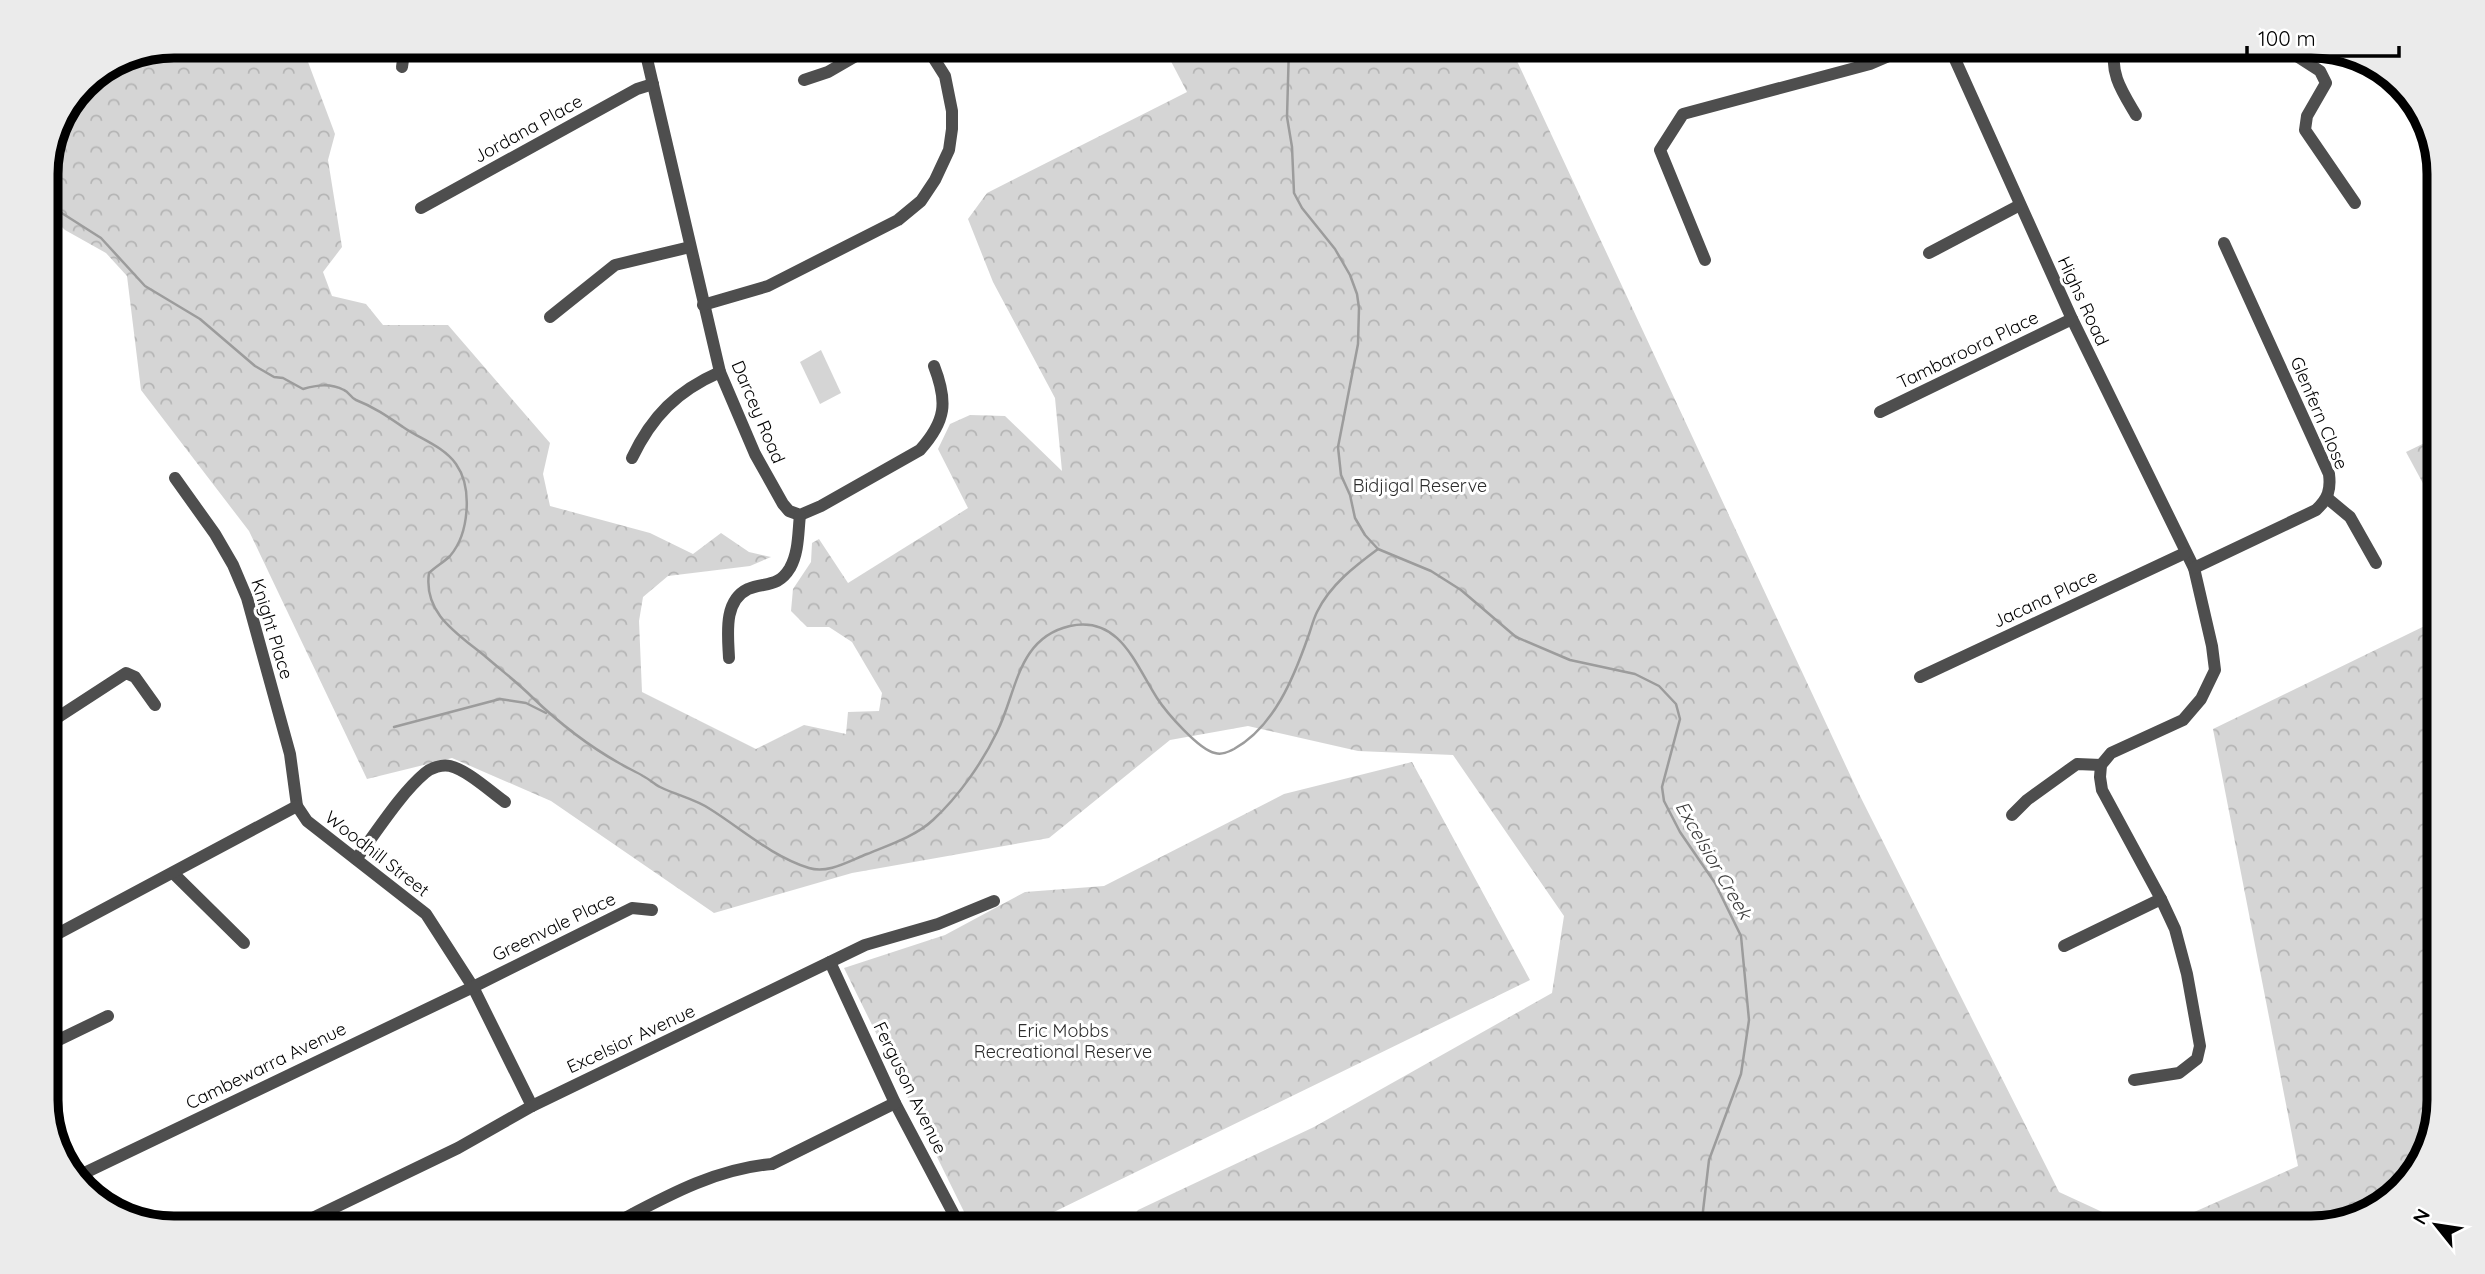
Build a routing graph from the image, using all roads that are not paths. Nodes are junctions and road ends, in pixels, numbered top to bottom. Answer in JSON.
{"nodes":[{"id":1,"x":403,"y":58,"type":"edge"},
{"id":2,"x":647,"y":58,"type":"edge"},
{"id":3,"x":852,"y":58,"type":"edge"},
{"id":4,"x":934,"y":58,"type":"edge"},
{"id":5,"x":1884,"y":58,"type":"edge"},
{"id":6,"x":1953,"y":58,"type":"edge"},
{"id":7,"x":2114,"y":58,"type":"edge"},
{"id":8,"x":2300,"y":58,"type":"edge"},
{"id":9,"x":402,"y":67,"type":"dead end"},
{"id":10,"x":804,"y":80,"type":"dead end"},
{"id":11,"x":653,"y":84,"type":"junction"},
{"id":12,"x":2136,"y":115,"type":"dead end"},
{"id":13,"x":2355,"y":203,"type":"dead end"},
{"id":14,"x":2020,"y":205,"type":"junction"},
{"id":15,"x":421,"y":208,"type":"dead end"},
{"id":16,"x":2224,"y":243,"type":"dead end"},
{"id":17,"x":690,"y":247,"type":"junction"},
{"id":18,"x":1929,"y":253,"type":"dead end"},
{"id":19,"x":1705,"y":260,"type":"dead end"},
{"id":20,"x":703,"y":305,"type":"junction"},
{"id":21,"x":550,"y":317,"type":"dead end"},
{"id":22,"x":2072,"y":319,"type":"junction"},
{"id":23,"x":934,"y":366,"type":"dead end"},
{"id":24,"x":720,"y":372,"type":"junction"},
{"id":25,"x":1880,"y":412,"type":"dead end"},
{"id":26,"x":632,"y":458,"type":"dead end"},
{"id":27,"x":175,"y":478,"type":"dead end"},
{"id":28,"x":2327,"y":498,"type":"junction"},
{"id":29,"x":800,"y":515,"type":"junction"},
{"id":30,"x":2185,"y":553,"type":"junction"},
{"id":31,"x":2376,"y":564,"type":"dead end"},
{"id":32,"x":2194,"y":568,"type":"junction"},
{"id":33,"x":729,"y":658,"type":"dead end"},
{"id":34,"x":1920,"y":677,"type":"dead end"},
{"id":35,"x":155,"y":705,"type":"dead end"},
{"id":36,"x":58,"y":717,"type":"edge"},
{"id":37,"x":2101,"y":765,"type":"junction"},
{"id":38,"x":505,"y":802,"type":"dead end"},
{"id":39,"x":297,"y":806,"type":"junction"},
{"id":40,"x":2012,"y":815,"type":"dead end"},
{"id":41,"x":356,"y":859,"type":"junction"},
{"id":42,"x":173,"y":873,"type":"junction"},
{"id":43,"x":2161,"y":899,"type":"junction"},
{"id":44,"x":994,"y":901,"type":"dead end"},
{"id":45,"x":652,"y":910,"type":"dead end"},
{"id":46,"x":58,"y":934,"type":"edge"},
{"id":47,"x":244,"y":943,"type":"dead end"},
{"id":48,"x":2064,"y":946,"type":"dead end"},
{"id":49,"x":830,"y":962,"type":"junction"},
{"id":50,"x":473,"y":987,"type":"junction"},
{"id":51,"x":108,"y":1016,"type":"dead end"},
{"id":52,"x":58,"y":1040,"type":"edge"},
{"id":53,"x":2134,"y":1080,"type":"dead end"},
{"id":54,"x":895,"y":1103,"type":"junction"},
{"id":55,"x":532,"y":1106,"type":"junction"},
{"id":56,"x":83,"y":1174,"type":"edge"},
{"id":57,"x":633,"y":1214,"type":"joint"},
{"id":58,"x":317,"y":1216,"type":"edge"},
{"id":59,"x":629,"y":1216,"type":"edge"},
{"id":60,"x":955,"y":1216,"type":"edge"}],
"edges":[{"from":1,"to":9,"type":"street"},
{"from":2,"to":11,"type":"street","name":"Darcey Road"},
{"from":3,"to":10,"type":"street"},
{"from":4,"to":20,"type":"street"},
{"from":5,"to":19,"type":"street"},
{"from":6,"to":14,"type":"street","name":"Highs Road"},
{"from":7,"to":12,"type":"street"},
{"from":8,"to":13,"type":"street"},
{"from":11,"to":15,"type":"street","name":"Jordana Place"},
{"from":11,"to":17,"type":"street","name":"Darcey Road"},
{"from":14,"to":18,"type":"street"},
{"from":14,"to":22,"type":"street","name":"Highs Road"},
{"from":16,"to":28,"type":"street","name":"Glenfern Close"},
{"from":17,"to":20,"type":"street","name":"Darcey Road"},
{"from":17,"to":21,"type":"street"},
{"from":20,"to":24,"type":"street","name":"Darcey Road"},
{"from":22,"to":25,"type":"street","name":"Tambaroora Place"},
{"from":22,"to":30,"type":"street","name":"Highs Road"},
{"from":23,"to":29,"type":"street"},
{"from":24,"to":26,"type":"street"},
{"from":24,"to":29,"type":"street","name":"Darcey Road"},
{"from":27,"to":39,"type":"street","name":"Knight Place"},
{"from":28,"to":31,"type":"street"},
{"from":28,"to":32,"type":"street","name":"Glenfern Close"},
{"from":29,"to":33,"type":"street"},
{"from":30,"to":32,"type":"street","name":"Highs Road"},
{"from":30,"to":34,"type":"street","name":"Jacana Place"},
{"from":32,"to":37,"type":"street","name":"Highs Road"},
{"from":35,"to":36,"type":"street"},
{"from":37,"to":40,"type":"street"},
{"from":37,"to":43,"type":"street"},
{"from":38,"to":41,"type":"street"},
{"from":39,"to":41,"type":"street","name":"Woodhill Street"},
{"from":39,"to":42,"type":"street"},
{"from":41,"to":50,"type":"street","name":"Woodhill Street"},
{"from":42,"to":46,"type":"street"},
{"from":42,"to":47,"type":"street"},
{"from":43,"to":48,"type":"street"},
{"from":43,"to":53,"type":"street"},
{"from":44,"to":49,"type":"street","name":"Excelsior Avenue"},
{"from":45,"to":50,"type":"street","name":"Greenvale Place"},
{"from":49,"to":54,"type":"street","name":"Ferguson Avenue"},
{"from":49,"to":55,"type":"street","name":"Excelsior Avenue"},
{"from":50,"to":55,"type":"street","name":"Woodhill Street"},
{"from":50,"to":56,"type":"street","name":"Cambewarra Avenue"},
{"from":51,"to":52,"type":"street"},
{"from":54,"to":57,"type":"street"},
{"from":54,"to":60,"type":"street","name":"Ferguson Avenue"},
{"from":55,"to":58,"type":"street","name":"Excelsior Avenue"},
{"from":57,"to":59,"type":"street"}]}
